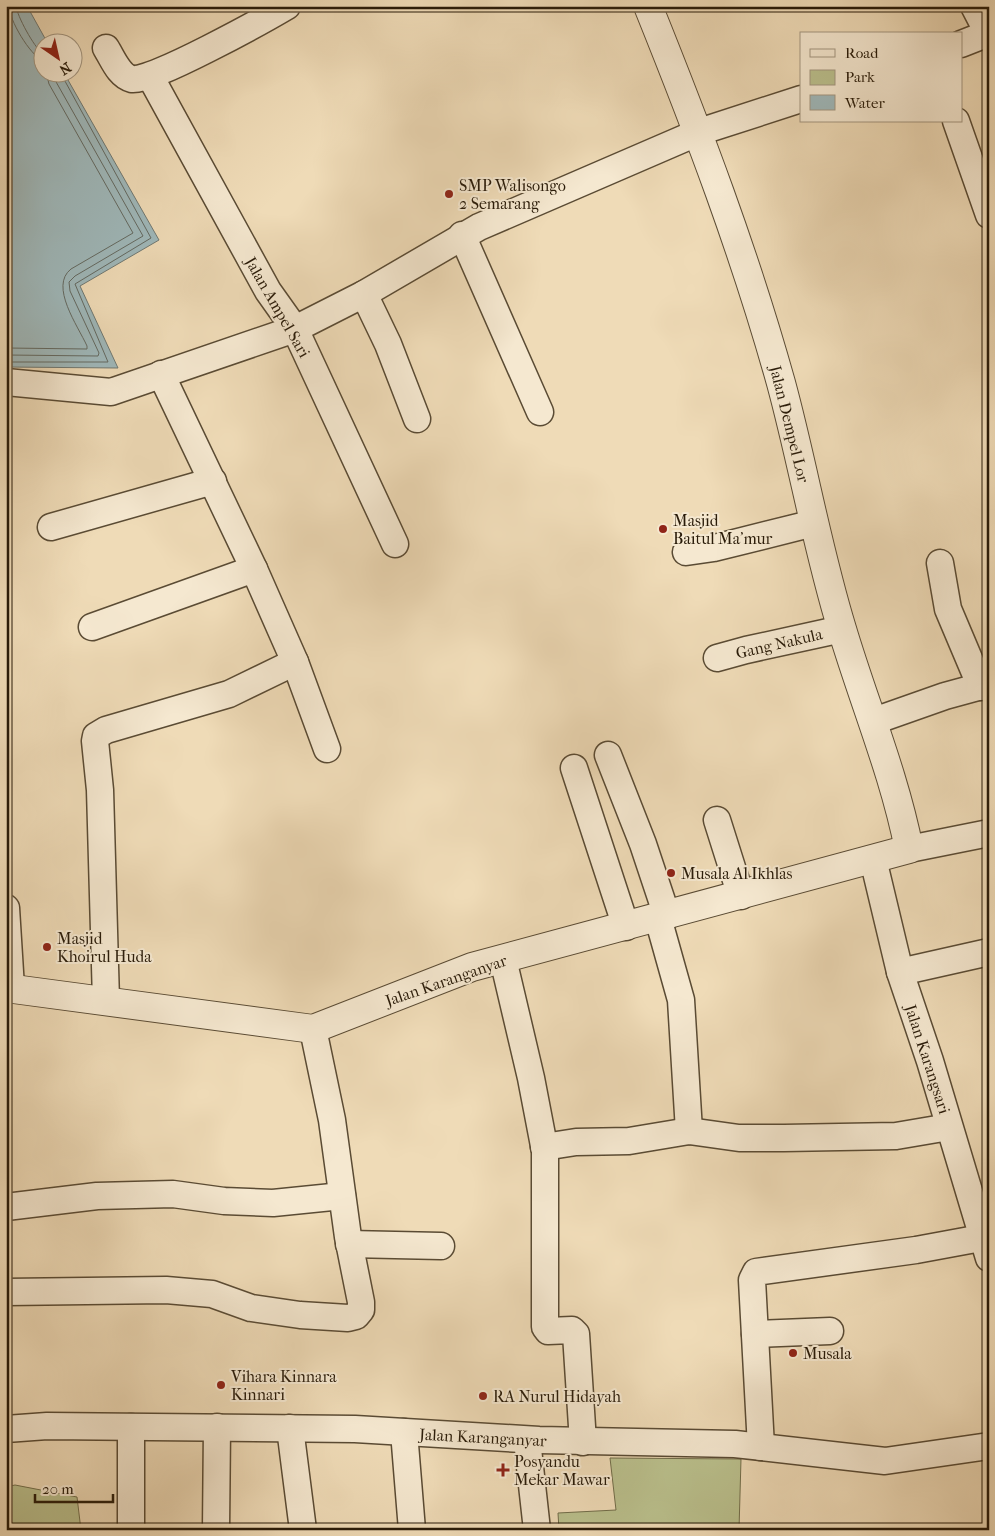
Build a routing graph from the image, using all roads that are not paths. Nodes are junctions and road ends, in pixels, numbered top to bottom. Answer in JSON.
{"nodes":[{"id":1,"x":287,"y":6,"type":"edge"},
{"id":2,"x":648,"y":6,"type":"edge"},
{"id":3,"x":974,"y":6,"type":"edge"},
{"id":4,"x":988,"y":33,"type":"edge"},
{"id":5,"x":962,"y":44,"type":"edge"},
{"id":6,"x":106,"y":48,"type":"dead end"},
{"id":7,"x":150,"y":76,"type":"junction"},
{"id":8,"x":800,"y":99,"type":"edge"},
{"id":9,"x":956,"y":122,"type":"edge"},
{"id":10,"x":699,"y":132,"type":"junction"},
{"id":11,"x":989,"y":215,"type":"edge"},
{"id":12,"x":462,"y":235,"type":"junction"},
{"id":13,"x":364,"y":294,"type":"junction"},
{"id":14,"x":295,"y":330,"type":"junction"},
{"id":15,"x":161,"y":374,"type":"junction"},
{"id":16,"x":6,"y":382,"type":"edge"},
{"id":17,"x":540,"y":412,"type":"dead end"},
{"id":18,"x":417,"y":419,"type":"dead end"},
{"id":19,"x":213,"y":481,"type":"junction"},
{"id":20,"x":814,"y":523,"type":"junction"},
{"id":21,"x":51,"y":527,"type":"dead end"},
{"id":22,"x":395,"y":544,"type":"dead end"},
{"id":23,"x":686,"y":552,"type":"dead end"},
{"id":24,"x":940,"y":563,"type":"dead end"},
{"id":25,"x":254,"y":569,"type":"junction"},
{"id":26,"x":92,"y":627,"type":"dead end"},
{"id":27,"x":842,"y":628,"type":"junction"},
{"id":28,"x":717,"y":658,"type":"dead end"},
{"id":29,"x":295,"y":662,"type":"junction"},
{"id":30,"x":985,"y":686,"type":"edge"},
{"id":31,"x":874,"y":720,"type":"junction"},
{"id":32,"x":327,"y":749,"type":"dead end"},
{"id":33,"x":608,"y":755,"type":"dead end"},
{"id":34,"x":574,"y":768,"type":"dead end"},
{"id":35,"x":717,"y":820,"type":"dead end"},
{"id":36,"x":989,"y":833,"type":"edge"},
{"id":37,"x":909,"y":849,"type":"junction"},
{"id":38,"x":873,"y":859,"type":"junction"},
{"id":39,"x":741,"y":896,"type":"junction"},
{"id":40,"x":6,"y":908,"type":"edge"},
{"id":41,"x":662,"y":917,"type":"junction"},
{"id":42,"x":626,"y":927,"type":"junction"},
{"id":43,"x":989,"y":952,"type":"edge"},
{"id":44,"x":502,"y":960,"type":"junction"},
{"id":45,"x":900,"y":972,"type":"junction"},
{"id":46,"x":9,"y":988,"type":"edge"},
{"id":47,"x":106,"y":1001,"type":"junction"},
{"id":48,"x":313,"y":1029,"type":"junction"},
{"id":49,"x":949,"y":1127,"type":"junction"},
{"id":50,"x":688,"y":1131,"type":"junction"},
{"id":51,"x":544,"y":1147,"type":"junction"},
{"id":52,"x":342,"y":1196,"type":"junction"},
{"id":53,"x":6,"y":1207,"type":"edge"},
{"id":54,"x":349,"y":1244,"type":"junction"},
{"id":55,"x":441,"y":1246,"type":"dead end"},
{"id":56,"x":985,"y":1248,"type":"edge"},
{"id":57,"x":6,"y":1292,"type":"edge"},
{"id":58,"x":830,"y":1331,"type":"dead end"},
{"id":59,"x":755,"y":1334,"type":"junction"},
{"id":60,"x":131,"y":1427,"type":"junction"},
{"id":61,"x":217,"y":1427,"type":"junction"},
{"id":62,"x":290,"y":1428,"type":"junction"},
{"id":63,"x":6,"y":1429,"type":"edge"},
{"id":64,"x":404,"y":1432,"type":"junction"},
{"id":65,"x":527,"y":1440,"type":"junction"},
{"id":66,"x":583,"y":1442,"type":"junction"},
{"id":67,"x":989,"y":1446,"type":"edge"},
{"id":68,"x":761,"y":1447,"type":"junction"},
{"id":69,"x":131,"y":1530,"type":"edge"},
{"id":70,"x":216,"y":1530,"type":"edge"},
{"id":71,"x":303,"y":1530,"type":"edge"},
{"id":72,"x":412,"y":1530,"type":"edge"},
{"id":73,"x":538,"y":1530,"type":"edge"}],
"edges":[{"from":1,"to":7,"type":"street"},
{"from":2,"to":10,"type":"street","name":"Jalan Dempel Lor"},
{"from":3,"to":4,"type":"street"},
{"from":4,"to":5,"type":"street"},
{"from":6,"to":7,"type":"street"},
{"from":7,"to":14,"type":"street","name":"Jalan Ampel Sari"},
{"from":8,"to":10,"type":"street"},
{"from":9,"to":11,"type":"street"},
{"from":10,"to":12,"type":"street"},
{"from":10,"to":20,"type":"street","name":"Jalan Dempel Lor"},
{"from":12,"to":13,"type":"street"},
{"from":12,"to":17,"type":"street"},
{"from":13,"to":14,"type":"street"},
{"from":13,"to":18,"type":"street"},
{"from":14,"to":15,"type":"street"},
{"from":14,"to":22,"type":"street","name":"Jalan Ampel Sari"},
{"from":15,"to":16,"type":"street"},
{"from":15,"to":19,"type":"street"},
{"from":19,"to":21,"type":"street"},
{"from":19,"to":25,"type":"street"},
{"from":20,"to":23,"type":"street"},
{"from":20,"to":27,"type":"street","name":"Jalan Dempel Lor"},
{"from":24,"to":30,"type":"street"},
{"from":25,"to":26,"type":"street"},
{"from":25,"to":29,"type":"street"},
{"from":27,"to":28,"type":"street","name":"Gang Nakula"},
{"from":27,"to":31,"type":"street","name":"Jalan Dempel Lor"},
{"from":29,"to":32,"type":"street"},
{"from":29,"to":47,"type":"street"},
{"from":30,"to":31,"type":"street"},
{"from":31,"to":37,"type":"street","name":"Jalan Dempel Lor"},
{"from":33,"to":41,"type":"street"},
{"from":34,"to":42,"type":"street"},
{"from":35,"to":39,"type":"street"},
{"from":36,"to":37,"type":"street"},
{"from":37,"to":38,"type":"street","name":"Jalan Karanganyar"},
{"from":38,"to":39,"type":"street","name":"Jalan Karanganyar"},
{"from":38,"to":45,"type":"street","name":"Jalan Karangsari"},
{"from":39,"to":41,"type":"street","name":"Jalan Karanganyar"},
{"from":40,"to":46,"type":"street"},
{"from":41,"to":42,"type":"street","name":"Jalan Karanganyar"},
{"from":41,"to":50,"type":"street"},
{"from":42,"to":44,"type":"street","name":"Jalan Karanganyar"},
{"from":43,"to":45,"type":"street"},
{"from":44,"to":48,"type":"street","name":"Jalan Karanganyar"},
{"from":44,"to":51,"type":"street"},
{"from":45,"to":49,"type":"street","name":"Jalan Karangsari"},
{"from":46,"to":47,"type":"street","name":"Jalan Karanganyar"},
{"from":47,"to":48,"type":"street","name":"Jalan Karanganyar"},
{"from":48,"to":52,"type":"street"},
{"from":49,"to":50,"type":"street"},
{"from":49,"to":56,"type":"street","name":"Jalan Karangsari"},
{"from":50,"to":51,"type":"street"},
{"from":51,"to":66,"type":"street"},
{"from":52,"to":53,"type":"street"},
{"from":52,"to":54,"type":"street"},
{"from":54,"to":55,"type":"street"},
{"from":54,"to":57,"type":"street"},
{"from":56,"to":59,"type":"street"},
{"from":58,"to":59,"type":"street"},
{"from":59,"to":68,"type":"street"},
{"from":60,"to":61,"type":"street","name":"Jalan Karanganyar"},
{"from":60,"to":63,"type":"street","name":"Jalan Karanganyar"},
{"from":60,"to":69,"type":"street"},
{"from":61,"to":62,"type":"street","name":"Jalan Karanganyar"},
{"from":61,"to":70,"type":"street"},
{"from":62,"to":64,"type":"street","name":"Jalan Karanganyar"},
{"from":62,"to":71,"type":"street"},
{"from":64,"to":65,"type":"street","name":"Jalan Karanganyar"},
{"from":64,"to":72,"type":"street"},
{"from":65,"to":66,"type":"street","name":"Jalan Karanganyar"},
{"from":65,"to":73,"type":"street"},
{"from":66,"to":68,"type":"street","name":"Jalan Karanganyar"},
{"from":67,"to":68,"type":"street","name":"Jalan Karanganyar"}]}
